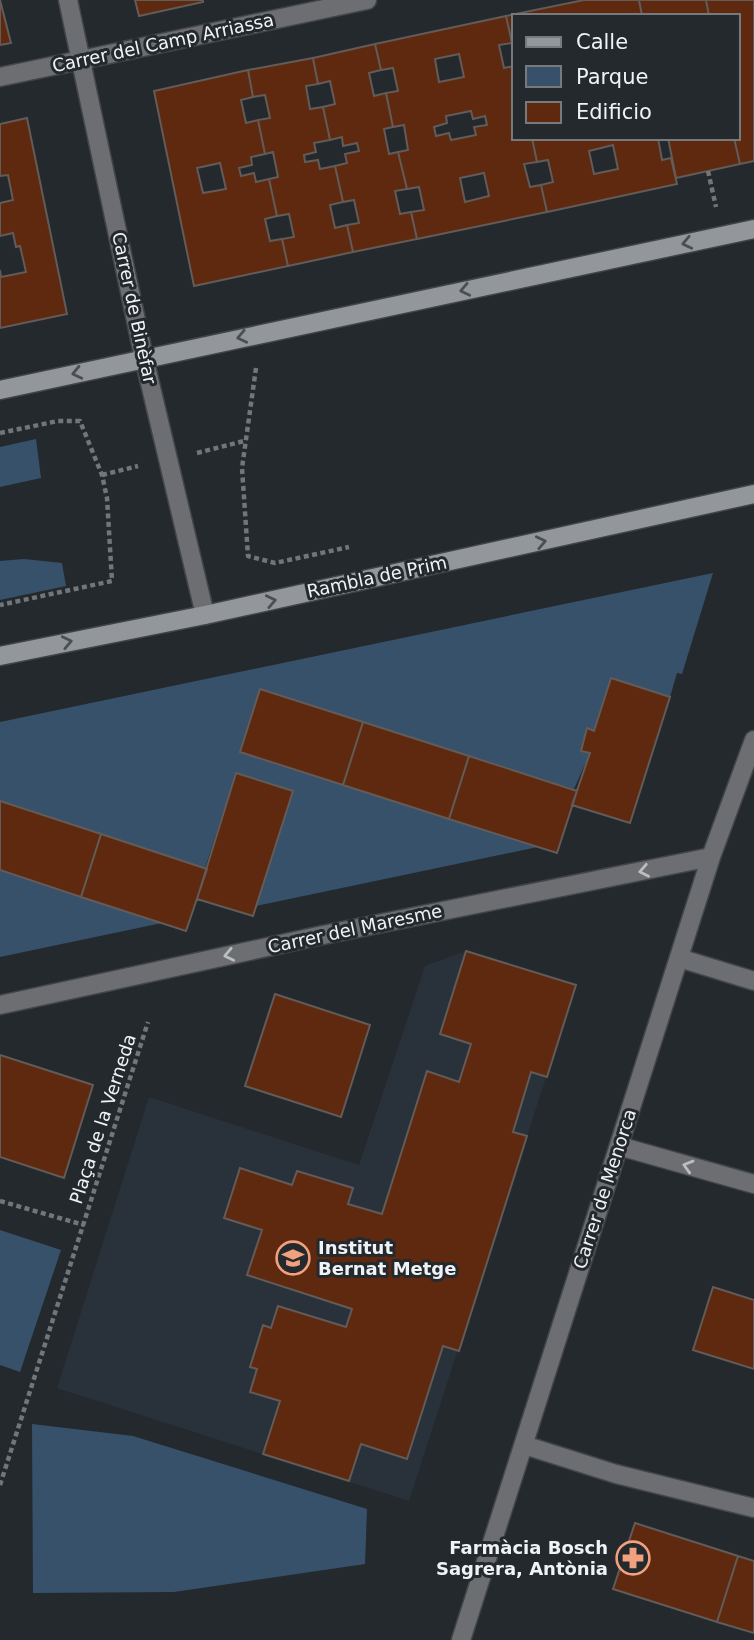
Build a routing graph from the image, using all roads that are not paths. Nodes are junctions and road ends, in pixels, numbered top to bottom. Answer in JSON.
{"nodes":[{"id":1,"x":68,"y":0,"type":"edge"},
{"id":2,"x":367,"y":0,"type":"edge"},
{"id":3,"x":80,"y":61,"type":"junction"},
{"id":4,"x":0,"y":77,"type":"edge"},
{"id":5,"x":754,"y":229,"type":"edge"},
{"id":6,"x":144,"y":358,"type":"junction"},
{"id":7,"x":0,"y":390,"type":"edge"},
{"id":8,"x":754,"y":494,"type":"edge"},
{"id":9,"x":205,"y":615,"type":"junction"},
{"id":10,"x":0,"y":656,"type":"edge"},
{"id":11,"x":754,"y":740,"type":"edge"},
{"id":12,"x":711,"y":857,"type":"junction"},
{"id":13,"x":679,"y":958,"type":"junction"},
{"id":14,"x":754,"y":981,"type":"edge"},
{"id":15,"x":0,"y":1005,"type":"edge"},
{"id":16,"x":619,"y":1146,"type":"junction"},
{"id":17,"x":754,"y":1184,"type":"edge"},
{"id":18,"x":524,"y":1445,"type":"junction"},
{"id":19,"x":754,"y":1508,"type":"edge"},
{"id":20,"x":461,"y":1640,"type":"edge"}],
"edges":[{"from":1,"to":3,"type":"street","name":"Carrer de Binèfar"},
{"from":2,"to":3,"type":"street","name":"Carrer del Camp Arriassa"},
{"from":3,"to":4,"type":"street","name":"Carrer del Camp Arriassa"},
{"from":3,"to":6,"type":"street","name":"Carrer de Binèfar"},
{"from":5,"to":6,"type":"main road","one_way":true},
{"from":6,"to":7,"type":"main road","one_way":true},
{"from":6,"to":9,"type":"street","name":"Carrer de Binèfar"},
{"from":9,"to":8,"type":"main road","name":"Rambla de Prim","one_way":true},
{"from":10,"to":9,"type":"main road","name":"Rambla de Prim","one_way":true},
{"from":11,"to":12,"type":"street","name":"Carrer de Menorca"},
{"from":12,"to":13,"type":"street","name":"Carrer de Menorca"},
{"from":12,"to":15,"type":"street","name":"Carrer del Maresme","one_way":true},
{"from":13,"to":14,"type":"street"},
{"from":13,"to":16,"type":"street","name":"Carrer de Menorca"},
{"from":17,"to":16,"type":"street","one_way":true},
{"from":16,"to":18,"type":"street","name":"Carrer de Menorca"},
{"from":18,"to":19,"type":"street"},
{"from":18,"to":20,"type":"street","name":"Carrer de Menorca"}]}
